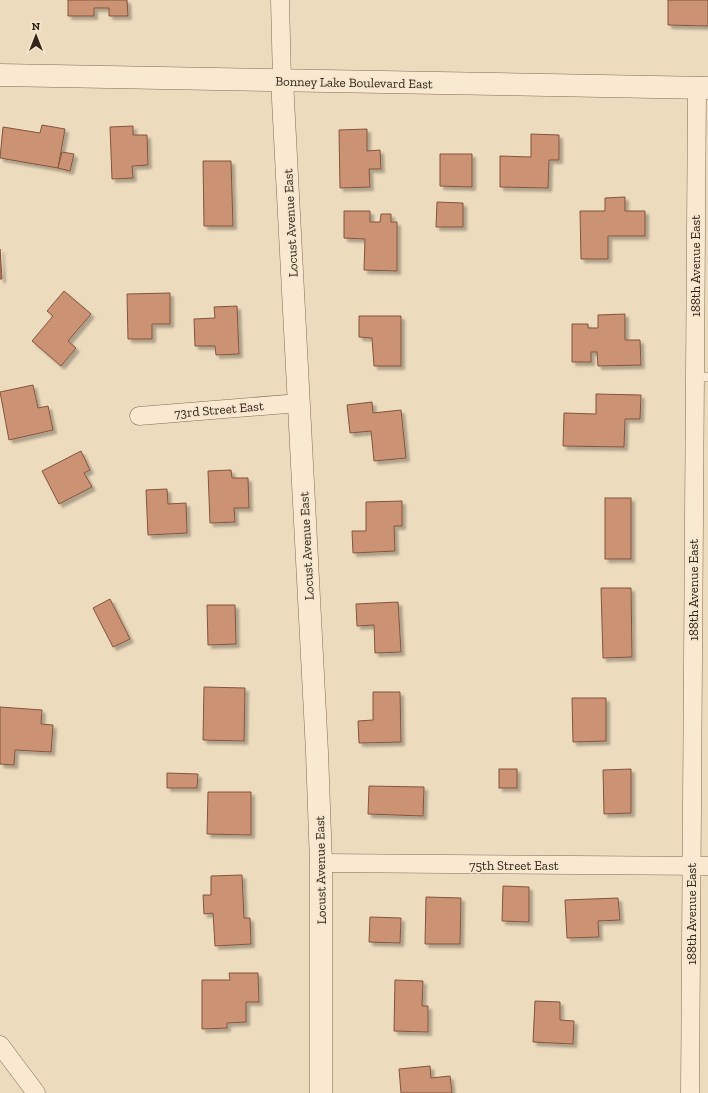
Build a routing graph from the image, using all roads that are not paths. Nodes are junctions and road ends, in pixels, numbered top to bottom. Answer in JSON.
{"nodes":[{"id":1,"x":280,"y":0,"type":"edge"},
{"id":2,"x":0,"y":75,"type":"edge"},
{"id":3,"x":282,"y":80,"type":"junction"},
{"id":4,"x":702,"y":88,"type":"edge"},
{"id":5,"x":701,"y":377,"type":"edge"},
{"id":6,"x":299,"y":402,"type":"junction"},
{"id":7,"x":139,"y":416,"type":"dead end"},
{"id":8,"x":321,"y":863,"type":"junction"},
{"id":9,"x":700,"y":866,"type":"edge"},
{"id":10,"x":0,"y":1044,"type":"edge"},
{"id":11,"x":36,"y":1093,"type":"edge"},
{"id":12,"x":321,"y":1093,"type":"edge"},
{"id":13,"x":690,"y":1093,"type":"edge"}],
"edges":[{"from":1,"to":3,"type":"street","name":"Locust Avenue East"},
{"from":2,"to":3,"type":"street","name":"Bonney Lake Boulevard East"},
{"from":3,"to":4,"type":"street","name":"Bonney Lake Boulevard East"},
{"from":3,"to":6,"type":"street","name":"Locust Avenue East"},
{"from":4,"to":5,"type":"street","name":"188th Avenue East"},
{"from":5,"to":9,"type":"street","name":"188th Avenue East"},
{"from":6,"to":7,"type":"street","name":"73rd Street East"},
{"from":6,"to":8,"type":"street","name":"Locust Avenue East"},
{"from":8,"to":9,"type":"street","name":"75th Street East"},
{"from":8,"to":12,"type":"street","name":"Locust Avenue East"},
{"from":9,"to":13,"type":"street","name":"188th Avenue East"},
{"from":10,"to":11,"type":"street"}]}
